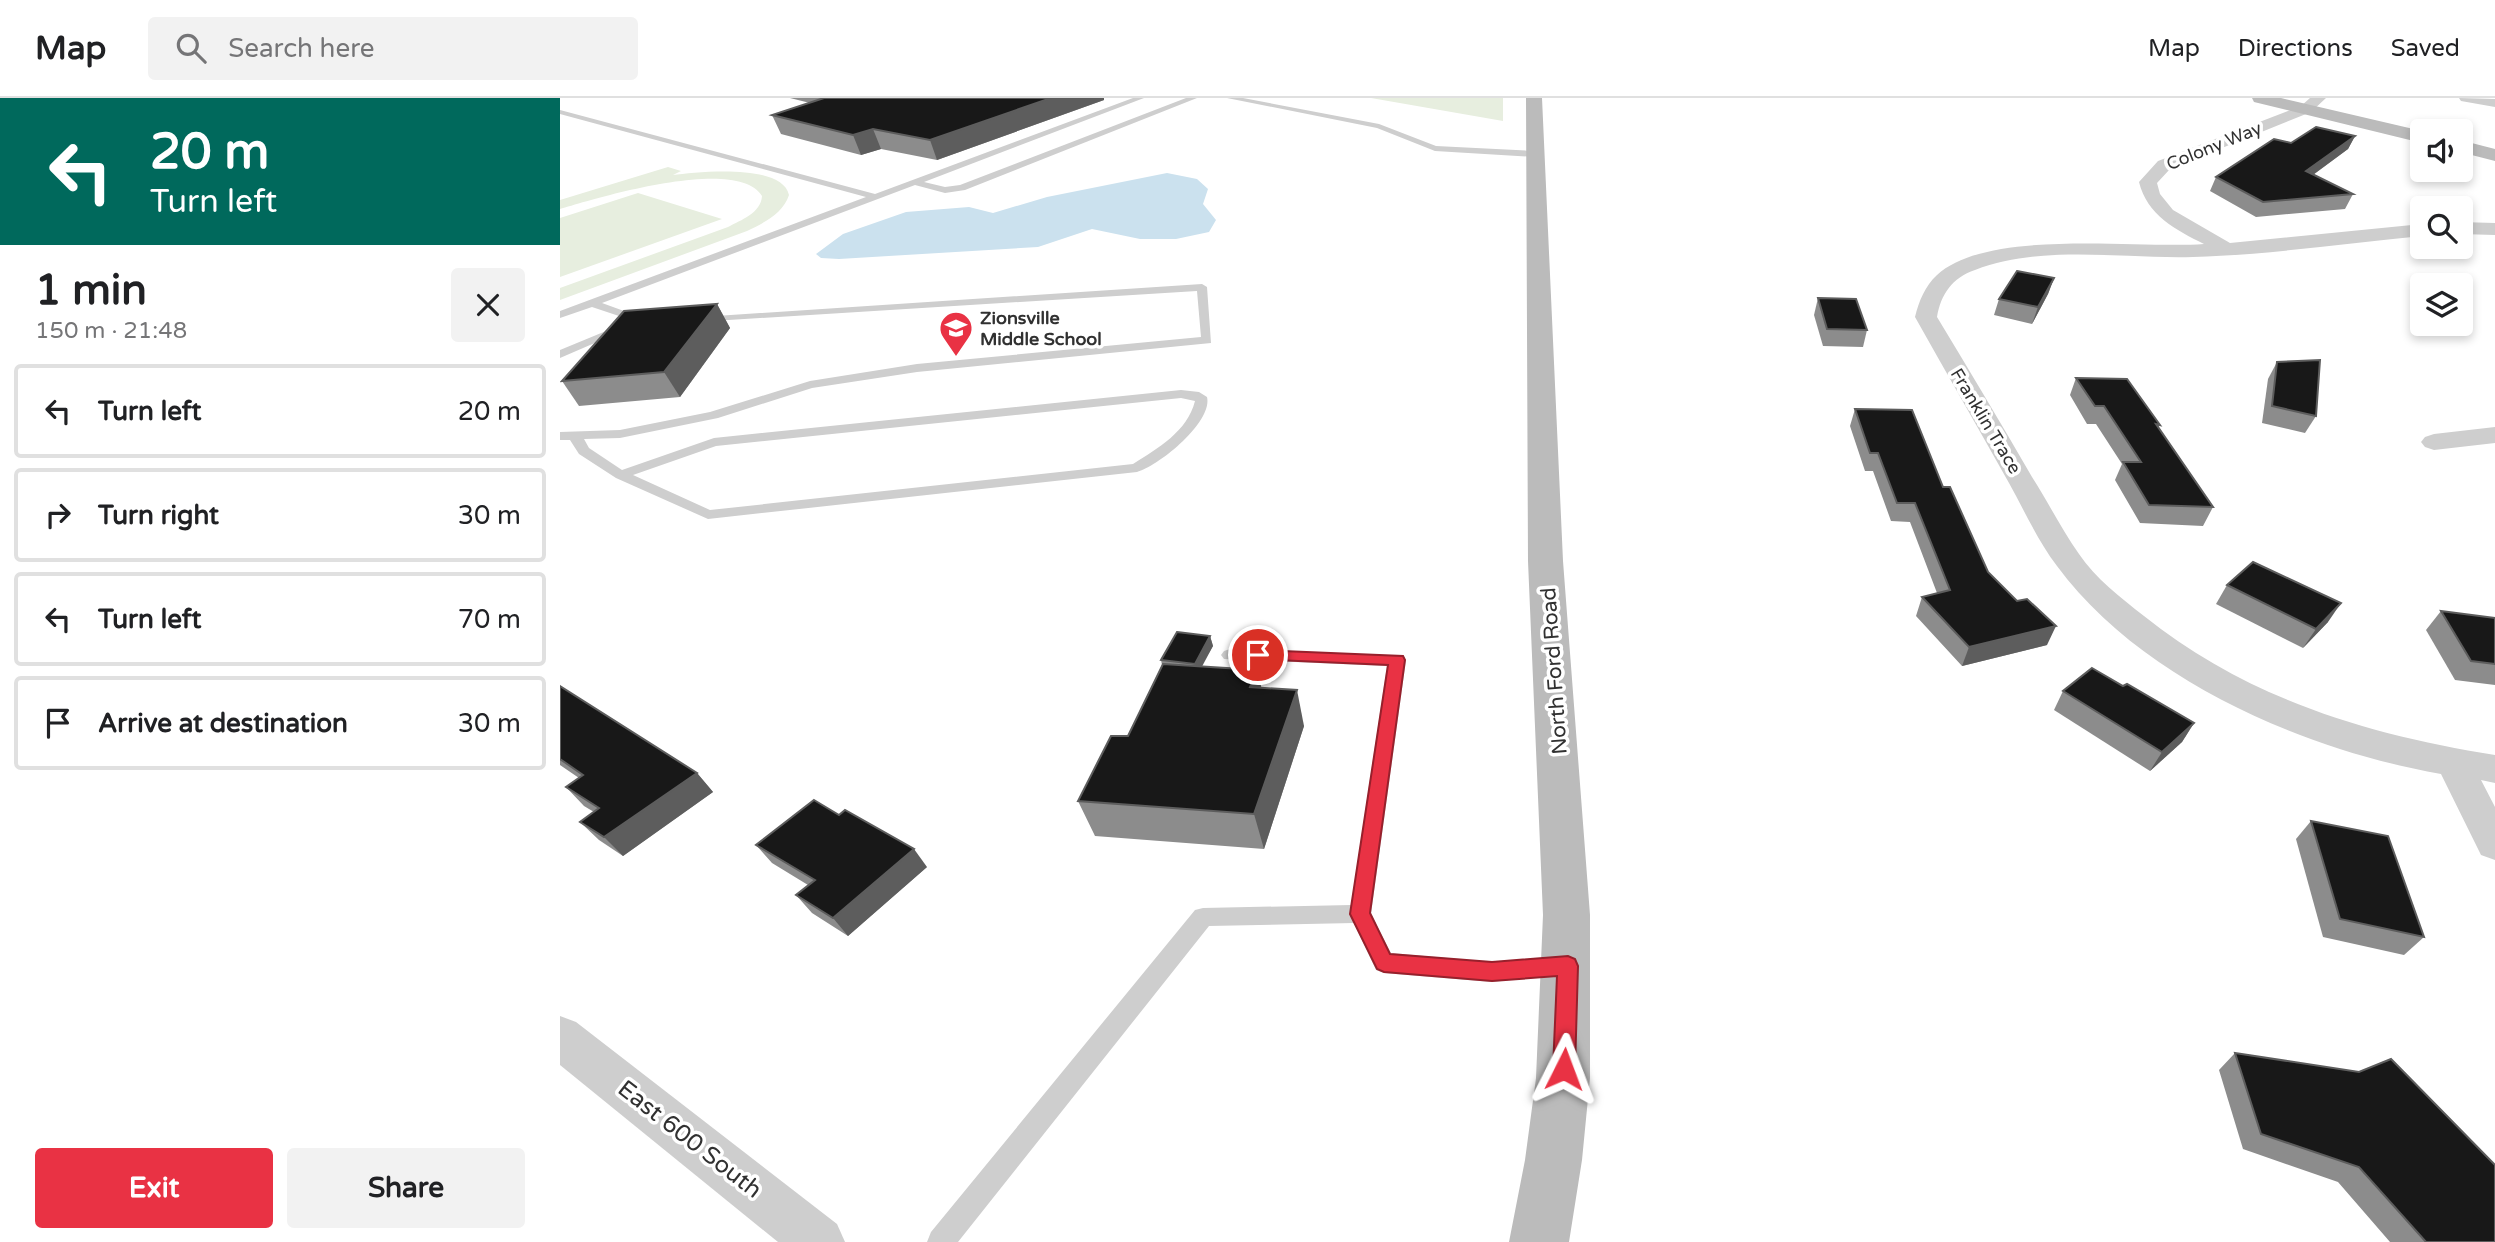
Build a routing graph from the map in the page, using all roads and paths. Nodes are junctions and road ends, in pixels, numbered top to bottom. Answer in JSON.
{"nodes":[{"id":1,"x":1140,"y":98,"type":"edge"},
{"id":2,"x":1193,"y":98,"type":"edge"},
{"id":3,"x":1231,"y":98,"type":"edge"},
{"id":4,"x":1534,"y":98,"type":"edge"},
{"id":5,"x":2260,"y":98,"type":"edge"},
{"id":6,"x":2466,"y":98,"type":"edge"},
{"id":7,"x":2495,"y":103,"type":"edge"},
{"id":8,"x":2313,"y":104,"type":"edge"},
{"id":9,"x":560,"y":111,"type":"edge"},
{"id":10,"x":2410,"y":133,"type":"edge"},
{"id":11,"x":2473,"y":149,"type":"edge"},
{"id":12,"x":1535,"y":154,"type":"junction"},
{"id":13,"x":2495,"y":155,"type":"edge"},
{"id":14,"x":915,"y":182,"type":"junction"},
{"id":15,"x":875,"y":197,"type":"junction"},
{"id":16,"x":2473,"y":228,"type":"edge"},
{"id":17,"x":2495,"y":229,"type":"edge"},
{"id":18,"x":2410,"y":231,"type":"edge"},
{"id":19,"x":2225,"y":248,"type":"junction"},
{"id":20,"x":592,"y":303,"type":"junction"},
{"id":21,"x":560,"y":315,"type":"edge"},
{"id":22,"x":646,"y":318,"type":"junction"},
{"id":23,"x":659,"y":320,"type":"edge"},
{"id":24,"x":687,"y":321,"type":"edge"},
{"id":25,"x":560,"y":354,"type":"edge"},
{"id":26,"x":560,"y":436,"type":"edge"},
{"id":27,"x":575,"y":436,"type":"junction"},
{"id":28,"x":2495,"y":436,"type":"edge"},
{"id":29,"x":2434,"y":442,"type":"dead end"},
{"id":30,"x":621,"y":475,"type":"junction"},
{"id":31,"x":1230,"y":654,"type":"dead end"},
{"id":32,"x":2454,"y":764,"type":"junction"},
{"id":33,"x":2495,"y":769,"type":"edge"},
{"id":34,"x":2495,"y":845,"type":"edge"},
{"id":35,"x":1360,"y":914,"type":"junction"},
{"id":36,"x":1568,"y":966,"type":"junction"},
{"id":37,"x":560,"y":1037,"type":"edge"},
{"id":38,"x":819,"y":1242,"type":"edge"},
{"id":39,"x":941,"y":1242,"type":"edge"},
{"id":40,"x":1539,"y":1242,"type":"edge"}],
"edges":[{"from":1,"to":14,"type":"lane"},
{"from":2,"to":14,"type":"lane"},
{"from":3,"to":12,"type":"lane"},
{"from":4,"to":12,"type":"main road","name":"North Ford Road"},
{"from":5,"to":8,"type":"main road"},
{"from":6,"to":7,"type":"street"},
{"from":8,"to":10,"type":"main road"},
{"from":8,"to":19,"type":"street","name":"Colony Way"},
{"from":9,"to":15,"type":"lane"},
{"from":11,"to":13,"type":"main road"},
{"from":12,"to":36,"type":"main road","name":"North Ford Road"},
{"from":14,"to":15,"type":"lane"},
{"from":15,"to":20,"type":"lane"},
{"from":16,"to":17,"type":"street"},
{"from":18,"to":19,"type":"street","name":"Franklin Trace"},
{"from":19,"to":32,"type":"street","name":"Franklin Trace"},
{"from":20,"to":21,"type":"lane"},
{"from":20,"to":22,"type":"lane"},
{"from":22,"to":23,"type":"lane"},
{"from":22,"to":25,"type":"lane"},
{"from":24,"to":27,"type":"lane"},
{"from":26,"to":27,"type":"lane"},
{"from":27,"to":30,"type":"lane"},
{"from":28,"to":29,"type":"street"},
{"from":30,"to":30,"type":"lane"},
{"from":31,"to":35,"type":"lane"},
{"from":32,"to":33,"type":"street","name":"Franklin Trace"},
{"from":32,"to":34,"type":"street"},
{"from":35,"to":36,"type":"lane"},
{"from":35,"to":39,"type":"lane"},
{"from":36,"to":40,"type":"main road","name":"North Ford Road"},
{"from":37,"to":38,"type":"street","name":"East 600 South"}]}
